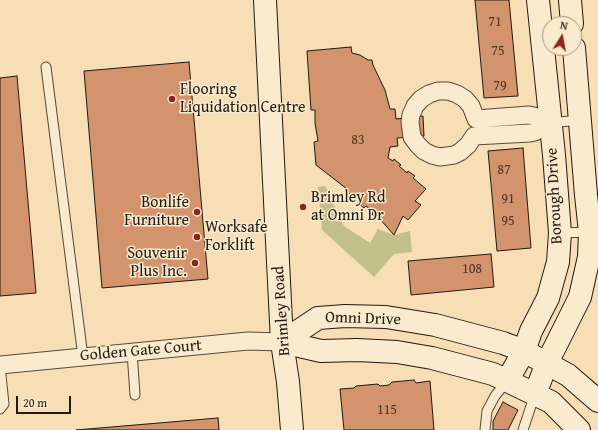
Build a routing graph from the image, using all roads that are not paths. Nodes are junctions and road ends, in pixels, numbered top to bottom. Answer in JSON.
{"nodes":[{"id":1,"x":265,"y":0,"type":"edge"},
{"id":2,"x":538,"y":0,"type":"edge"},
{"id":3,"x":570,"y":0,"type":"edge"},
{"id":4,"x":571,"y":16,"type":"edge"},
{"id":5,"x":575,"y":56,"type":"edge"},
{"id":6,"x":46,"y":67,"type":"dead end"},
{"id":7,"x":580,"y":120,"type":"junction"},
{"id":8,"x":547,"y":123,"type":"junction"},
{"id":9,"x":596,"y":232,"type":"edge"},
{"id":10,"x":560,"y":233,"type":"junction"},
{"id":11,"x":282,"y":342,"type":"junction"},
{"id":12,"x":524,"y":351,"type":"junction"},
{"id":13,"x":132,"y":352,"type":"junction"},
{"id":14,"x":83,"y":357,"type":"junction"},
{"id":15,"x":547,"y":363,"type":"junction"},
{"id":16,"x":0,"y":365,"type":"edge"},
{"id":17,"x":521,"y":387,"type":"junction"},
{"id":18,"x":135,"y":395,"type":"dead end"},
{"id":19,"x":598,"y":401,"type":"edge"},
{"id":20,"x":0,"y":409,"type":"edge"},
{"id":21,"x":292,"y":430,"type":"edge"},
{"id":22,"x":485,"y":430,"type":"edge"},
{"id":23,"x":523,"y":430,"type":"edge"},
{"id":24,"x":579,"y":430,"type":"edge"}],
"edges":[{"from":1,"to":11,"type":"street","name":"Brimley Road"},
{"from":2,"to":8,"type":"street","name":"Borough Drive"},
{"from":3,"to":4,"type":"street"},
{"from":5,"to":7,"type":"street","name":"Borough Drive"},
{"from":6,"to":14,"type":"lane"},
{"from":7,"to":8,"type":"lane"},
{"from":7,"to":9,"type":"street","name":"Borough Drive"},
{"from":8,"to":8,"type":"street"},
{"from":8,"to":10,"type":"street","name":"Borough Drive"},
{"from":9,"to":10,"type":"lane"},
{"from":9,"to":15,"type":"street","name":"Borough Drive"},
{"from":10,"to":12,"type":"street","name":"Borough Drive"},
{"from":11,"to":12,"type":"street","name":"Omni Drive"},
{"from":11,"to":13,"type":"street","name":"Golden Gate Court"},
{"from":11,"to":17,"type":"street","name":"Omni Drive"},
{"from":11,"to":21,"type":"street","name":"Brimley Road"},
{"from":12,"to":15,"type":"street","name":"Omni Drive"},
{"from":12,"to":17,"type":"street","name":"Borough Drive"},
{"from":13,"to":14,"type":"street","name":"Golden Gate Court"},
{"from":13,"to":18,"type":"lane"},
{"from":14,"to":16,"type":"street","name":"Golden Gate Court"},
{"from":15,"to":17,"type":"street","name":"Borough Drive"},
{"from":15,"to":19,"type":"street"},
{"from":16,"to":20,"type":"lane"},
{"from":17,"to":22,"type":"lane"},
{"from":17,"to":23,"type":"lane"},
{"from":17,"to":24,"type":"street"}]}
